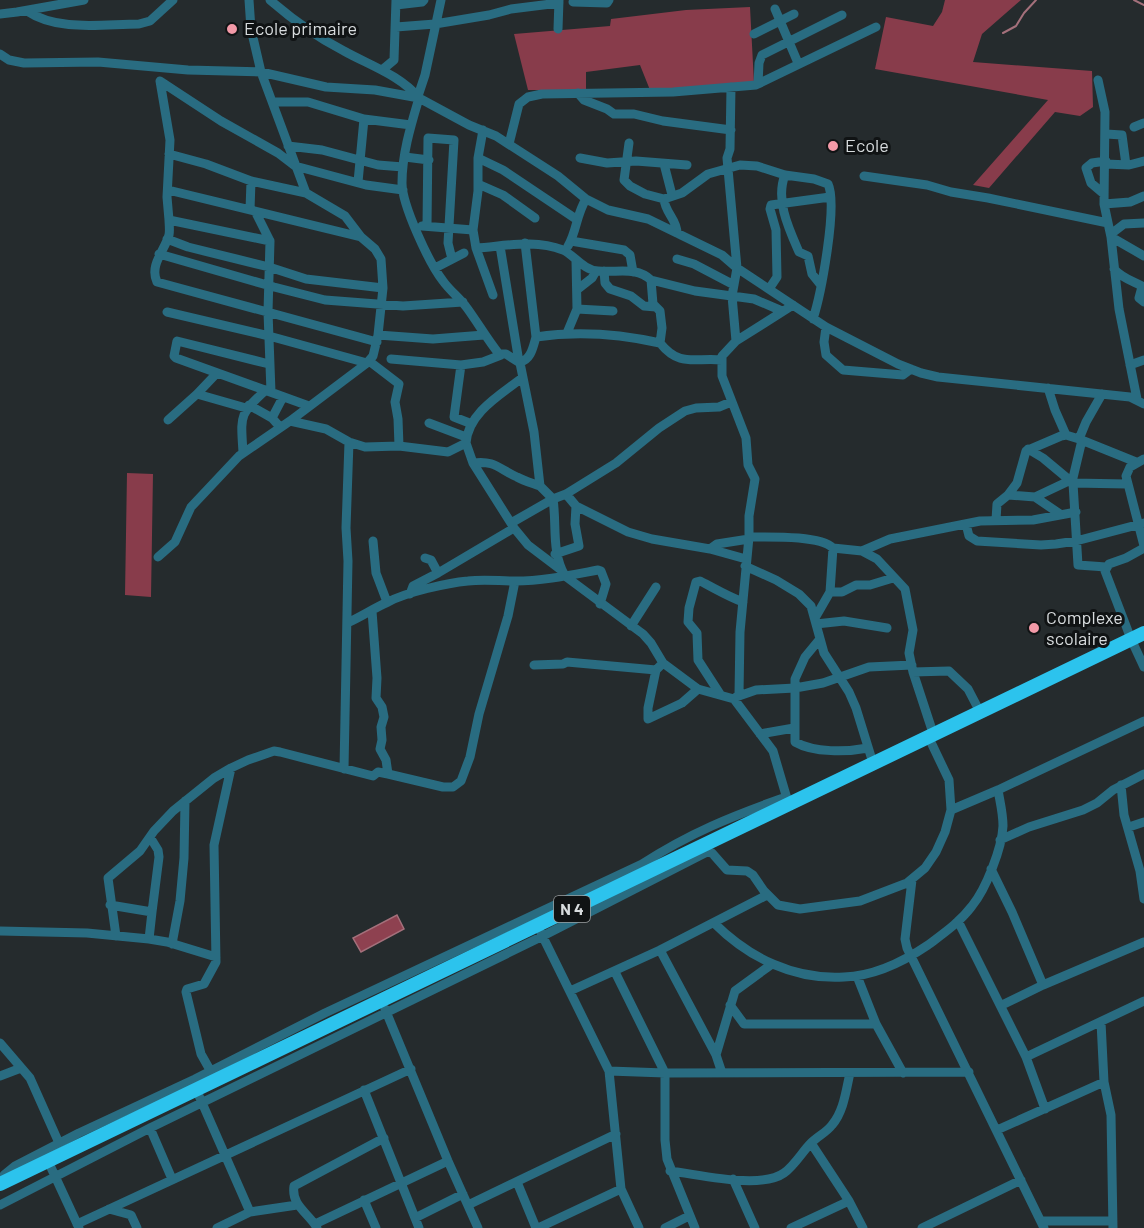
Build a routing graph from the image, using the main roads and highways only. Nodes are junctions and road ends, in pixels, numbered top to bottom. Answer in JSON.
{"nodes":[{"id":1,"x":1144,"y":633,"type":"edge"},
{"id":2,"x":1,"y":1183,"type":"edge"}],
"edges":[{"from":1,"to":2,"type":"highway","number":"N 4"}]}
